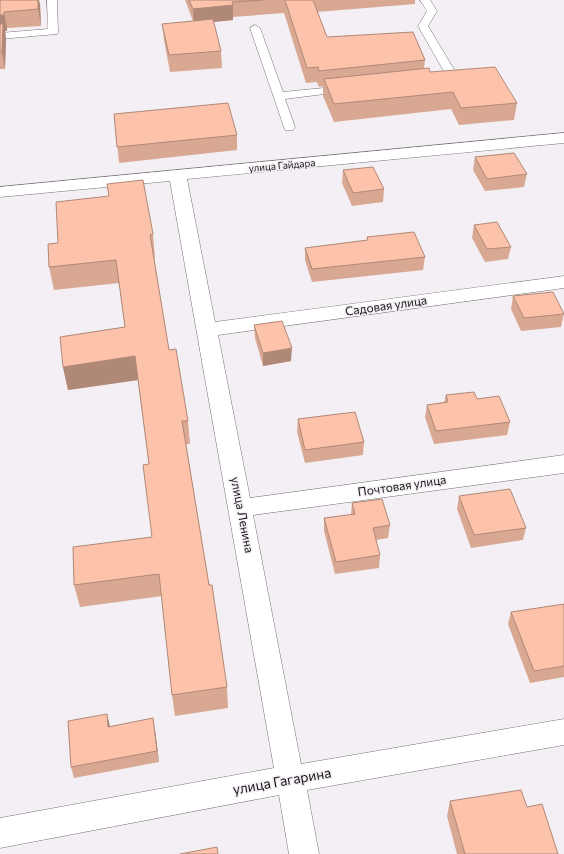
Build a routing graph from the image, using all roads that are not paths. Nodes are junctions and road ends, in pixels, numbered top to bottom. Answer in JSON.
{"nodes":[{"id":1,"x":52,"y":0,"type":"edge"},
{"id":2,"x":425,"y":0,"type":"edge"},
{"id":3,"x":255,"y":28,"type":"dead end"},
{"id":4,"x":0,"y":36,"type":"edge"},
{"id":5,"x":430,"y":80,"type":"edge"},
{"id":6,"x":354,"y":88,"type":"edge"},
{"id":7,"x":278,"y":96,"type":"junction"},
{"id":8,"x":289,"y":127,"type":"dead end"},
{"id":9,"x":564,"y":138,"type":"edge"},
{"id":10,"x":178,"y":175,"type":"junction"},
{"id":11,"x":0,"y":192,"type":"edge"},
{"id":12,"x":564,"y":282,"type":"edge"},
{"id":13,"x":207,"y":330,"type":"junction"},
{"id":14,"x":564,"y":464,"type":"edge"},
{"id":15,"x":240,"y":508,"type":"junction"},
{"id":16,"x":564,"y":732,"type":"edge"},
{"id":17,"x":291,"y":779,"type":"junction"},
{"id":18,"x":0,"y":833,"type":"edge"},
{"id":19,"x":304,"y":854,"type":"edge"}],
"edges":[{"from":1,"to":4,"type":"lane"},
{"from":2,"to":5,"type":"lane"},
{"from":3,"to":7,"type":"lane"},
{"from":6,"to":7,"type":"lane"},
{"from":7,"to":8,"type":"lane"},
{"from":9,"to":10,"type":"street","name":"улица Гайдара"},
{"from":10,"to":11,"type":"street","name":"улица Гайдара"},
{"from":10,"to":13,"type":"street","name":"улица Ленина"},
{"from":12,"to":13,"type":"street","name":"Садовая улица"},
{"from":13,"to":15,"type":"street","name":"улица Ленина"},
{"from":14,"to":15,"type":"street","name":"Почтовая улица"},
{"from":15,"to":17,"type":"street","name":"улица Ленина"},
{"from":16,"to":17,"type":"street","name":"улица Гагарина"},
{"from":17,"to":18,"type":"street","name":"улица Гагарина"},
{"from":17,"to":19,"type":"street","name":"улица Ленина"}]}
